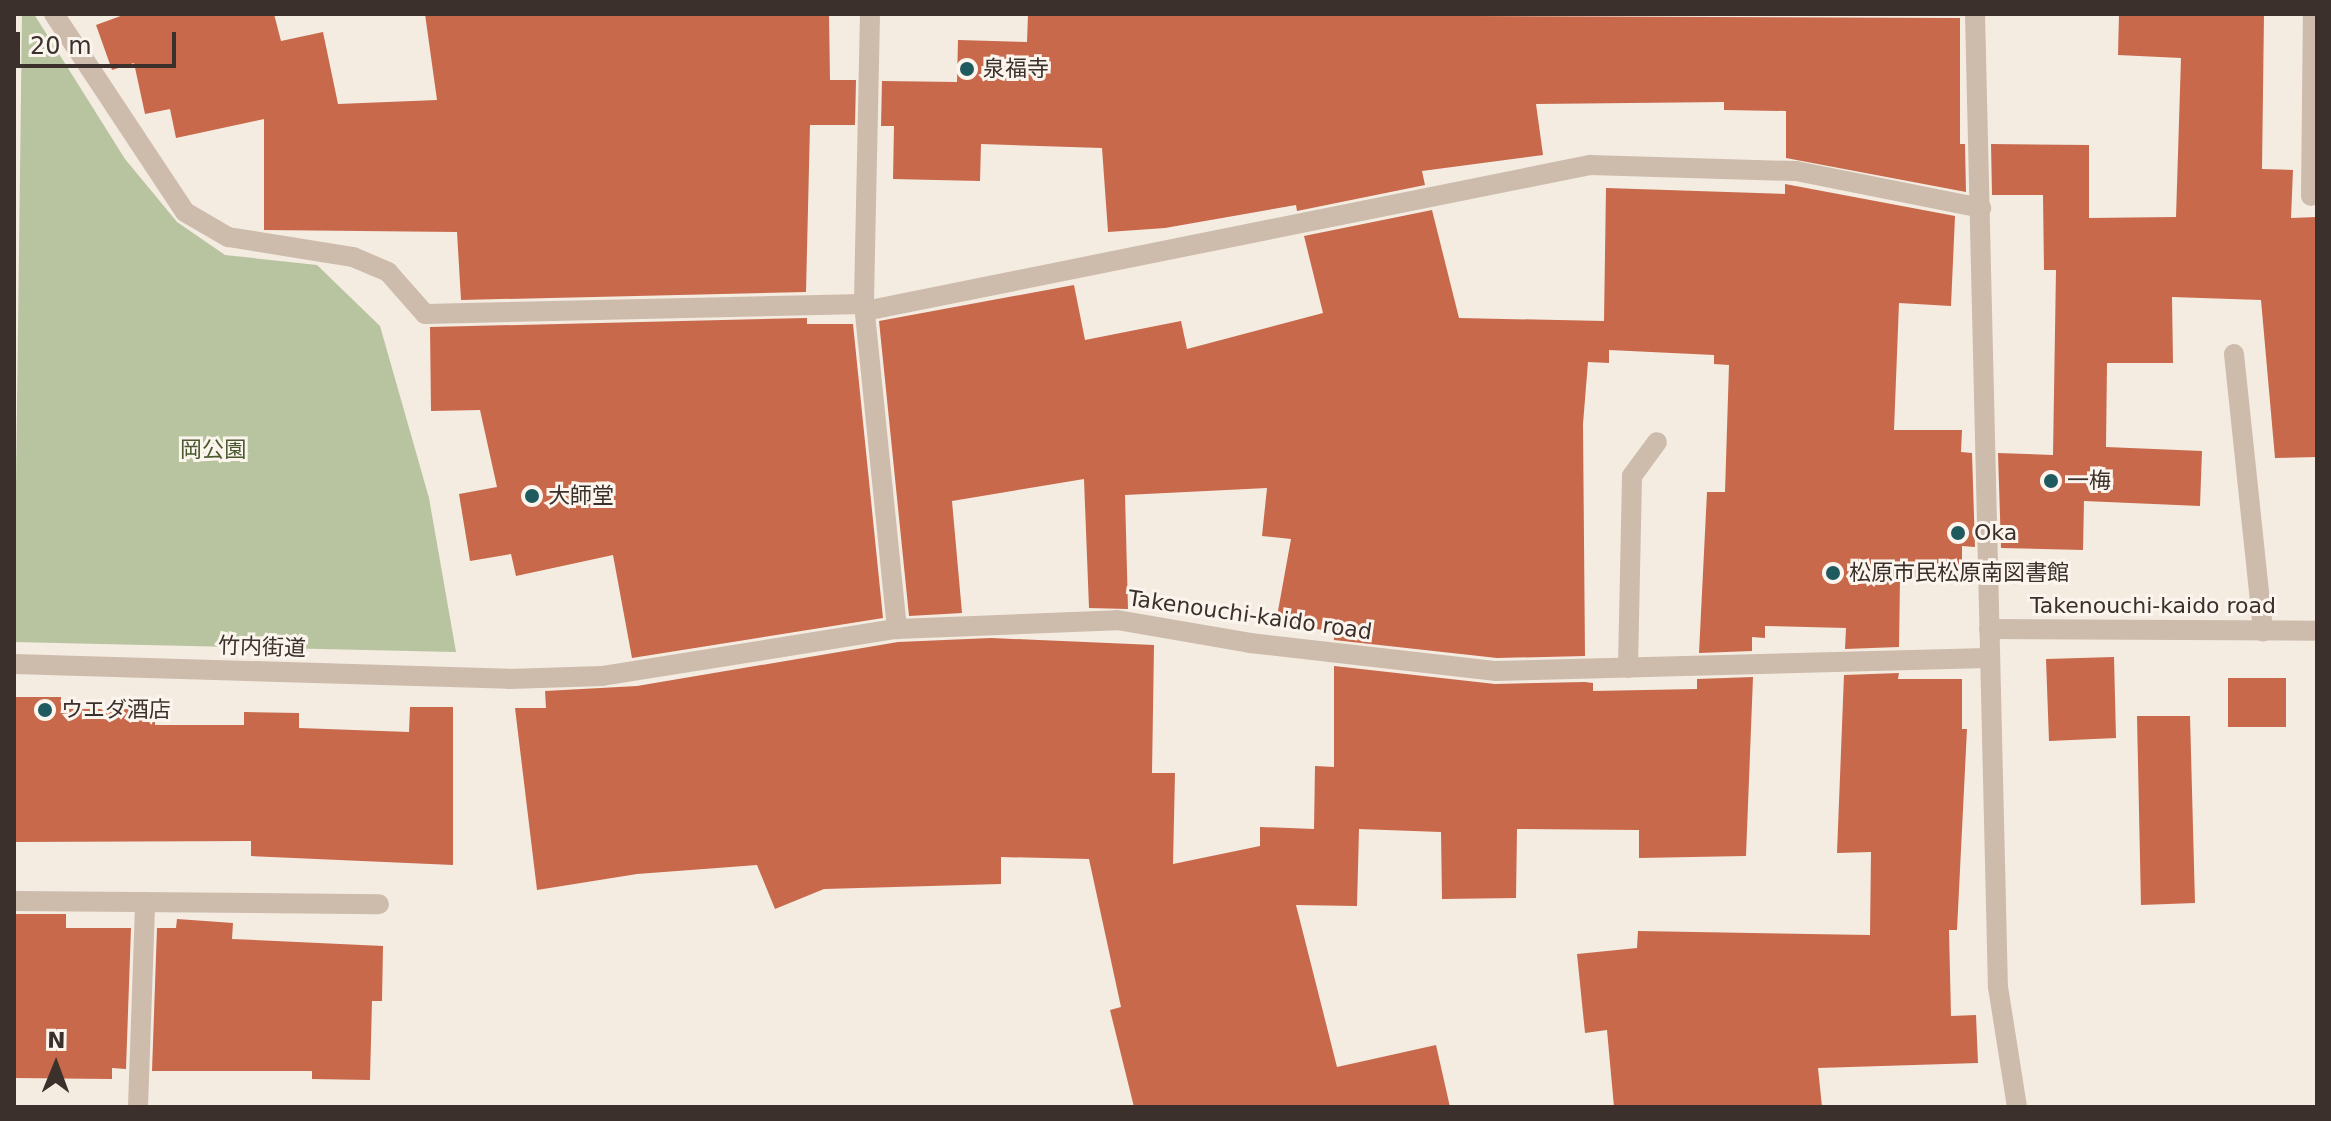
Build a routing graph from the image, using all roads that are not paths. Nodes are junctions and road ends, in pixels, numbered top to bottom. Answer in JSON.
{"nodes":[{"id":1,"x":54,"y":14,"type":"edge"},
{"id":2,"x":870,"y":14,"type":"edge"},
{"id":3,"x":1975,"y":14,"type":"edge"},
{"id":4,"x":2313,"y":14,"type":"edge"},
{"id":5,"x":2311,"y":196,"type":"dead end"},
{"id":6,"x":1981,"y":208,"type":"junction"},
{"id":7,"x":865,"y":308,"type":"junction"},
{"id":8,"x":2234,"y":354,"type":"dead end"},
{"id":9,"x":1657,"y":442,"type":"dead end"},
{"id":10,"x":897,"y":629,"type":"junction"},
{"id":11,"x":1989,"y":629,"type":"junction"},
{"id":12,"x":2263,"y":631,"type":"junction"},
{"id":13,"x":2317,"y":631,"type":"edge"},
{"id":14,"x":1988,"y":658,"type":"junction"},
{"id":15,"x":14,"y":664,"type":"edge"},
{"id":16,"x":1628,"y":668,"type":"junction"},
{"id":17,"x":14,"y":901,"type":"edge"},
{"id":18,"x":145,"y":902,"type":"junction"},
{"id":19,"x":379,"y":904,"type":"dead end"},
{"id":20,"x":138,"y":1107,"type":"edge"},
{"id":21,"x":2017,"y":1107,"type":"edge"}],
"edges":[{"from":1,"to":7,"type":"street"},
{"from":2,"to":7,"type":"street"},
{"from":3,"to":6,"type":"street"},
{"from":4,"to":5,"type":"street"},
{"from":6,"to":7,"type":"street"},
{"from":6,"to":11,"type":"street"},
{"from":7,"to":10,"type":"street"},
{"from":8,"to":12,"type":"street"},
{"from":9,"to":16,"type":"street"},
{"from":10,"to":15,"type":"street","name":"竹内街道"},
{"from":10,"to":16,"type":"street","name":"Takenouchi-kaido road"},
{"from":11,"to":12,"type":"street","name":"Takenouchi-kaido road"},
{"from":11,"to":14,"type":"street"},
{"from":12,"to":13,"type":"street","name":"Takenouchi-kaido road"},
{"from":14,"to":16,"type":"street","name":"Takenouchi-kaido road"},
{"from":14,"to":21,"type":"street"},
{"from":17,"to":18,"type":"street"},
{"from":18,"to":19,"type":"street"},
{"from":18,"to":20,"type":"street"}]}
